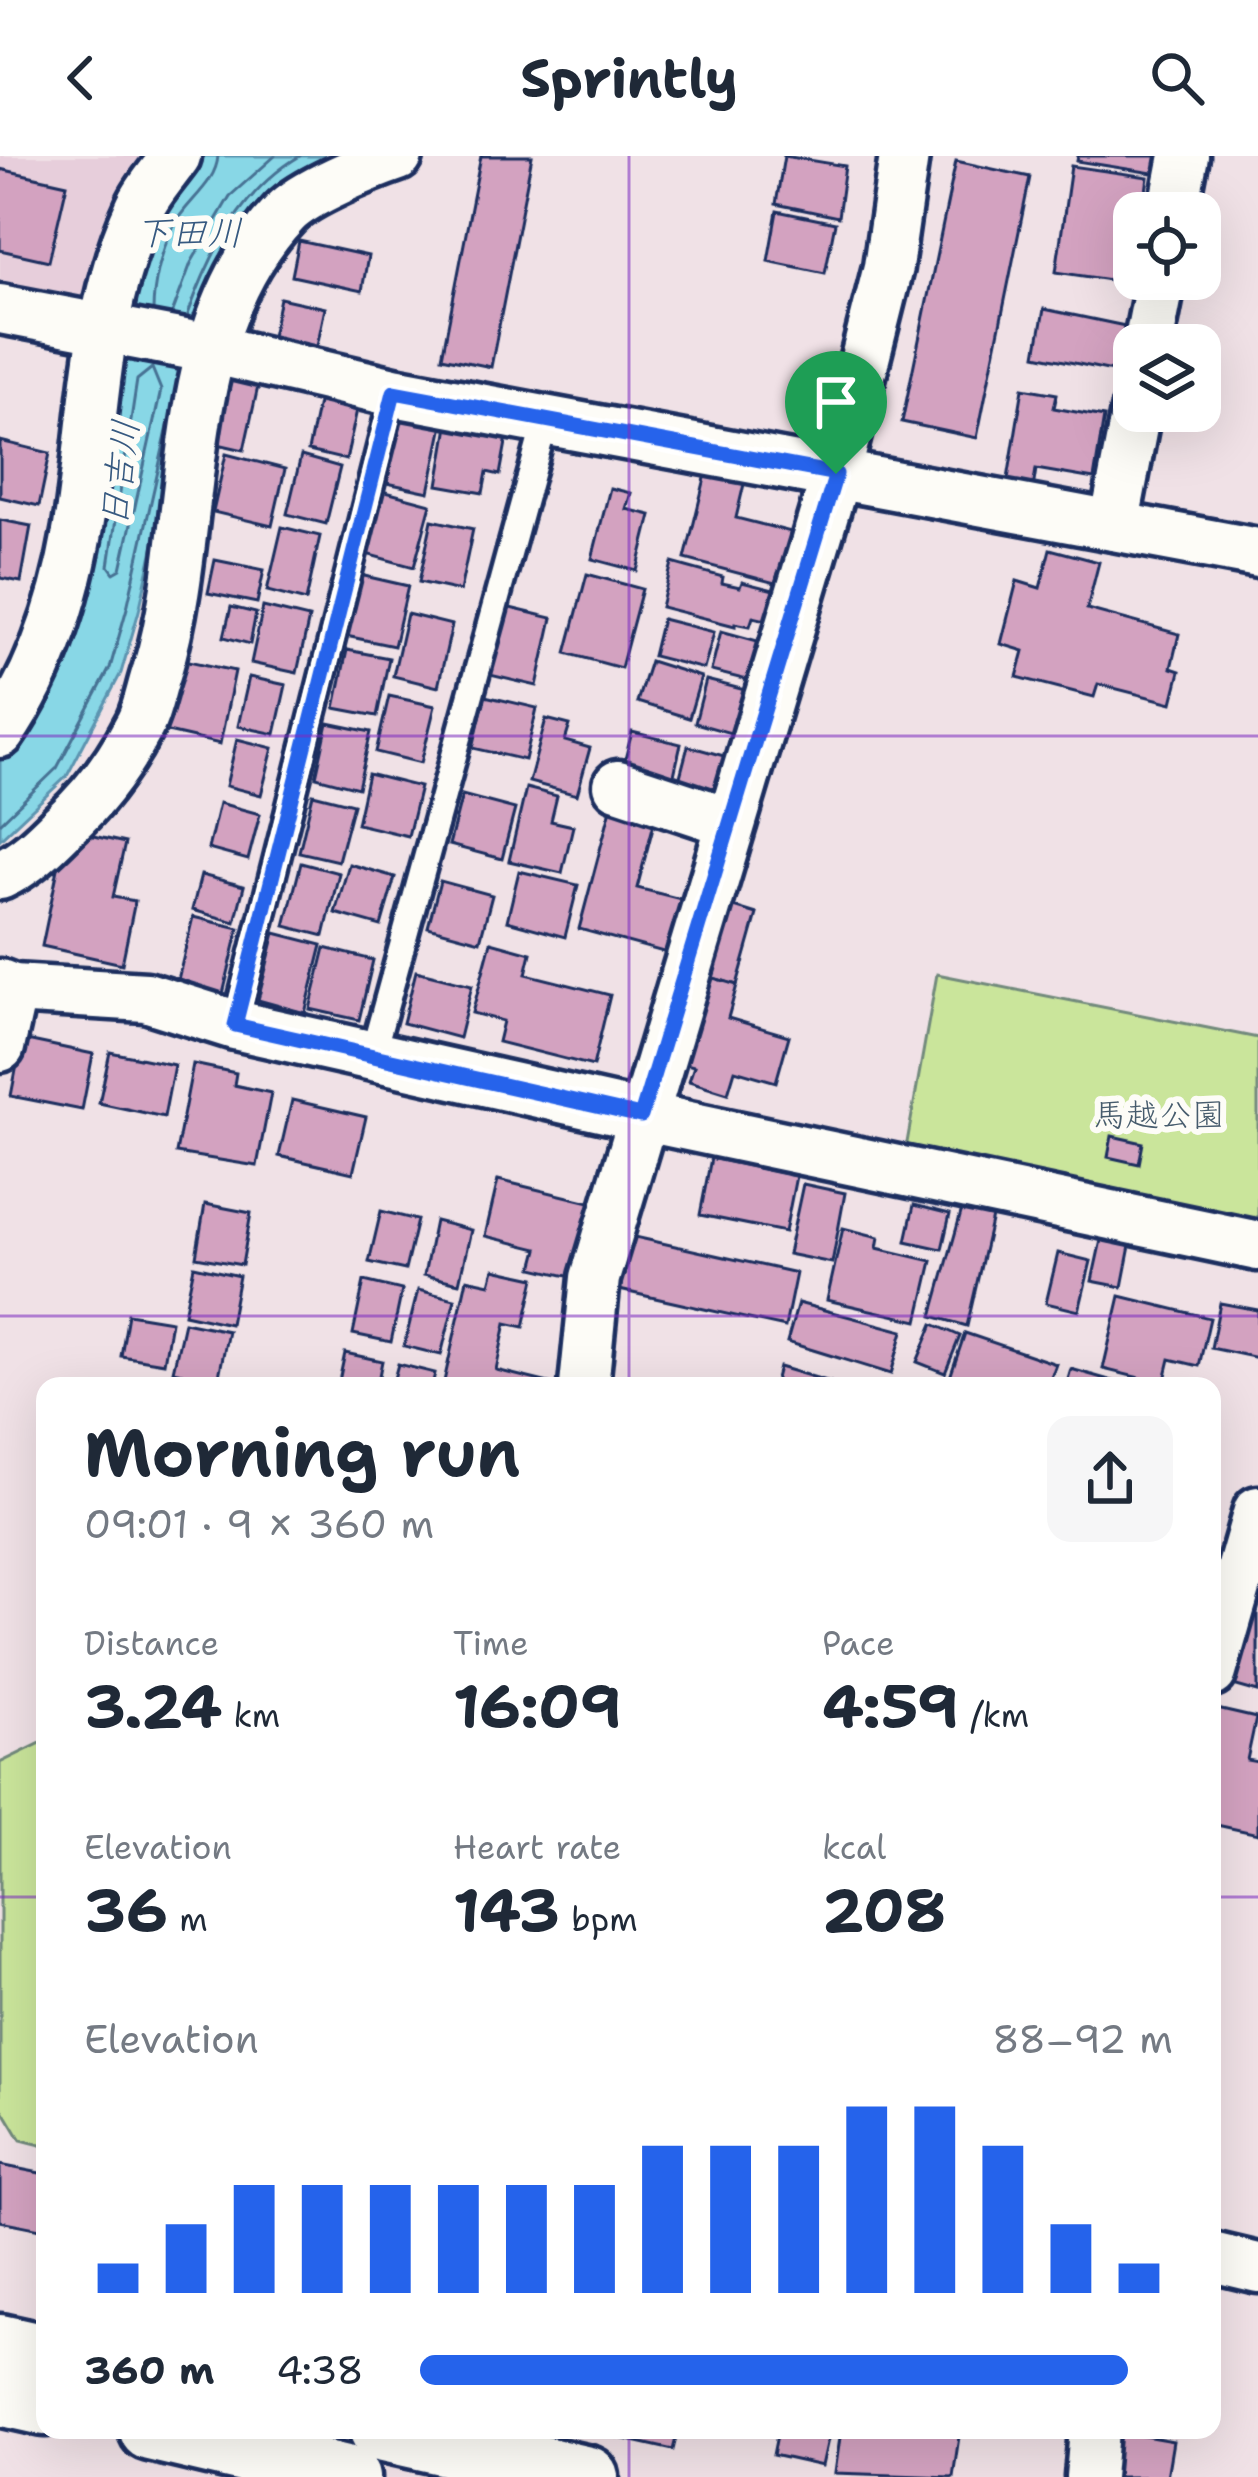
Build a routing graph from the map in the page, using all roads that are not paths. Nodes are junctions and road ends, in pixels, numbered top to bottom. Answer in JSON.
{"nodes":[{"id":1,"x":176,"y":156,"type":"edge"},
{"id":2,"x":398,"y":156,"type":"edge"},
{"id":3,"x":904,"y":156,"type":"edge"},
{"id":4,"x":1184,"y":156,"type":"edge"},
{"id":5,"x":1178,"y":192,"type":"edge"},
{"id":6,"x":0,"y":309,"type":"edge"},
{"id":7,"x":103,"y":331,"type":"junction"},
{"id":8,"x":209,"y":349,"type":"junction"},
{"id":9,"x":394,"y":392,"type":"junction"},
{"id":10,"x":546,"y":419,"type":"junction"},
{"id":11,"x":1132,"y":432,"type":"edge"},
{"id":12,"x":836,"y":474,"type":"junction"},
{"id":13,"x":1114,"y":526,"type":"junction"},
{"id":14,"x":1258,"y":553,"type":"edge"},
{"id":15,"x":0,"y":733,"type":"edge"},
{"id":16,"x":618,"y":785,"type":"dead end"},
{"id":17,"x":730,"y":822,"type":"junction"},
{"id":18,"x":5,"y":866,"type":"edge"},
{"id":19,"x":6,"y":987,"type":"edge"},
{"id":20,"x":235,"y":1025,"type":"junction"},
{"id":21,"x":0,"y":1047,"type":"edge"},
{"id":22,"x":372,"y":1056,"type":"junction"},
{"id":23,"x":641,"y":1116,"type":"junction"},
{"id":24,"x":1258,"y":1246,"type":"edge"},
{"id":25,"x":585,"y":1377,"type":"edge"},
{"id":26,"x":1258,"y":1510,"type":"edge"},
{"id":27,"x":1221,"y":1640,"type":"edge"},
{"id":28,"x":1221,"y":2259,"type":"edge"},
{"id":29,"x":1258,"y":2268,"type":"edge"},
{"id":30,"x":0,"y":2345,"type":"edge"},
{"id":31,"x":36,"y":2353,"type":"edge"},
{"id":32,"x":0,"y":2395,"type":"edge"},
{"id":33,"x":36,"y":2403,"type":"edge"},
{"id":34,"x":188,"y":2439,"type":"edge"},
{"id":35,"x":412,"y":2439,"type":"edge"},
{"id":36,"x":1093,"y":2439,"type":"edge"},
{"id":37,"x":455,"y":2451,"type":"edge"},
{"id":38,"x":350,"y":2477,"type":"edge"},
{"id":39,"x":588,"y":2477,"type":"edge"},
{"id":40,"x":1090,"y":2477,"type":"edge"}],
"edges":[{"from":1,"to":7,"type":"street"},
{"from":2,"to":8,"type":"street"},
{"from":3,"to":12,"type":"street"},
{"from":4,"to":5,"type":"street"},
{"from":6,"to":7,"type":"street"},
{"from":7,"to":8,"type":"street"},
{"from":7,"to":15,"type":"street"},
{"from":8,"to":9,"type":"street"},
{"from":8,"to":18,"type":"street"},
{"from":9,"to":10,"type":"street"},
{"from":9,"to":20,"type":"lane"},
{"from":10,"to":12,"type":"street"},
{"from":10,"to":22,"type":"lane"},
{"from":11,"to":13,"type":"street"},
{"from":12,"to":13,"type":"street"},
{"from":12,"to":17,"type":"street"},
{"from":13,"to":14,"type":"street"},
{"from":16,"to":17,"type":"street"},
{"from":17,"to":23,"type":"street"},
{"from":19,"to":20,"type":"street"},
{"from":19,"to":21,"type":"street"},
{"from":20,"to":22,"type":"street"},
{"from":22,"to":23,"type":"street"},
{"from":23,"to":24,"type":"street"},
{"from":23,"to":25,"type":"street"},
{"from":26,"to":27,"type":"street"},
{"from":28,"to":29,"type":"street"},
{"from":30,"to":31,"type":"street"},
{"from":32,"to":33,"type":"street"},
{"from":34,"to":38,"type":"street"},
{"from":35,"to":37,"type":"street"},
{"from":36,"to":40,"type":"street"},
{"from":37,"to":39,"type":"street"}]}
